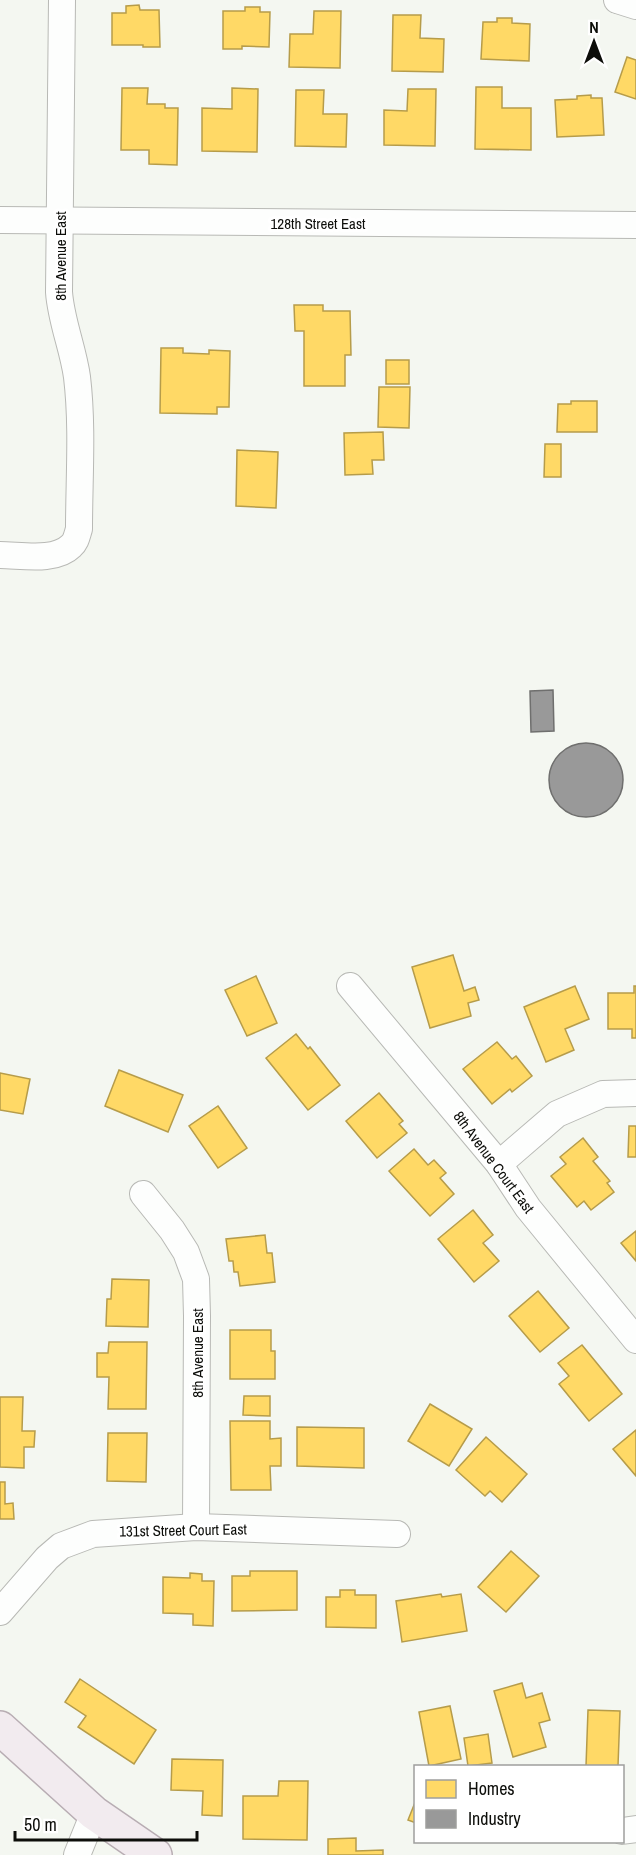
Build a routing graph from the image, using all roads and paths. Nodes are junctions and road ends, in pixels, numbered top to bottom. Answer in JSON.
{"nodes":[{"id":1,"x":62,"y":0,"type":"edge"},
{"id":2,"x":617,"y":0,"type":"edge"},
{"id":3,"x":636,"y":6,"type":"edge"},
{"id":4,"x":0,"y":220,"type":"edge"},
{"id":5,"x":59,"y":220,"type":"junction"},
{"id":6,"x":636,"y":225,"type":"edge"},
{"id":7,"x":0,"y":555,"type":"edge"},
{"id":8,"x":350,"y":986,"type":"dead end"},
{"id":9,"x":636,"y":1093,"type":"edge"},
{"id":10,"x":499,"y":1164,"type":"junction"},
{"id":11,"x":143,"y":1194,"type":"dead end"},
{"id":12,"x":636,"y":1340,"type":"edge"},
{"id":13,"x":196,"y":1527,"type":"junction"},
{"id":14,"x":397,"y":1534,"type":"dead end"},
{"id":15,"x":0,"y":1612,"type":"edge"},
{"id":16,"x":0,"y":1728,"type":"edge"},
{"id":17,"x":94,"y":1813,"type":"junction"},
{"id":18,"x":77,"y":1855,"type":"edge"},
{"id":19,"x":155,"y":1855,"type":"edge"}],
"edges":[{"from":1,"to":5,"type":"street","name":"8th Avenue East"},
{"from":2,"to":3,"type":"street"},
{"from":4,"to":5,"type":"street","name":"128th Street East"},
{"from":5,"to":6,"type":"street","name":"128th Street East"},
{"from":5,"to":7,"type":"street","name":"8th Avenue East"},
{"from":8,"to":10,"type":"street","name":"8th Avenue Court East"},
{"from":9,"to":10,"type":"street"},
{"from":10,"to":12,"type":"street","name":"8th Avenue Court East"},
{"from":11,"to":13,"type":"street","name":"8th Avenue East"},
{"from":13,"to":14,"type":"street","name":"131st Street Court East"},
{"from":13,"to":15,"type":"street","name":"131st Street Court East"},
{"from":16,"to":17,"type":"main road"},
{"from":17,"to":18,"type":"street"},
{"from":17,"to":19,"type":"main road"}]}
